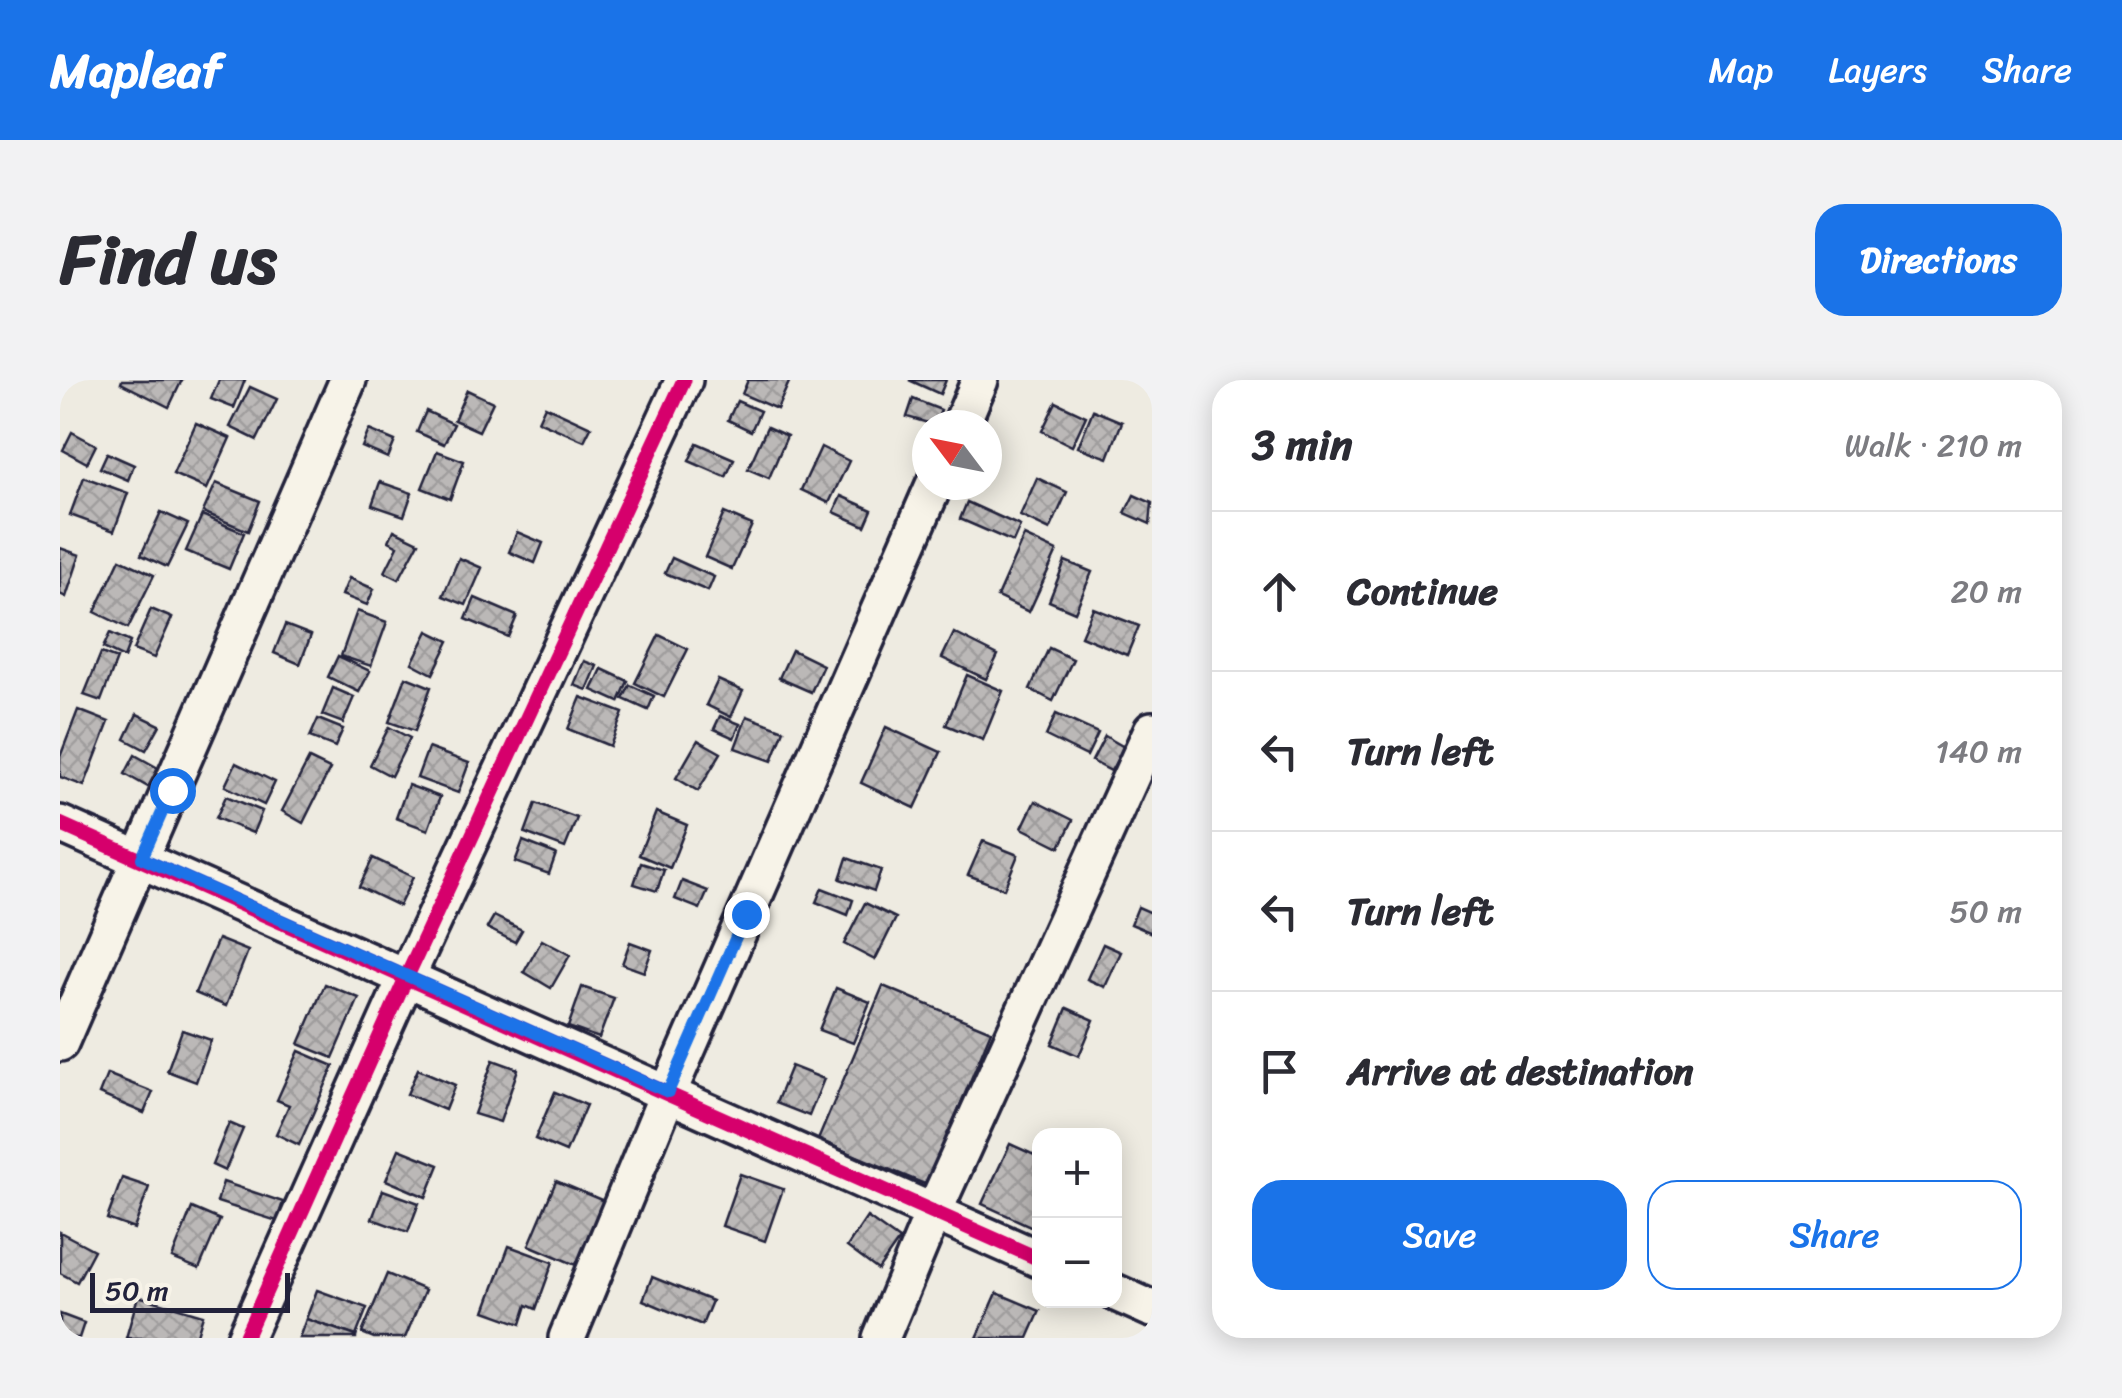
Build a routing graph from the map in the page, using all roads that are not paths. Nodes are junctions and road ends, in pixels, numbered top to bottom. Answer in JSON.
{"nodes":[{"id":1,"x":348,"y":380,"type":"edge"},
{"id":2,"x":684,"y":380,"type":"edge"},
{"id":3,"x":980,"y":380,"type":"edge"},
{"id":4,"x":967,"y":410,"type":"edge"},
{"id":5,"x":927,"y":500,"type":"edge"},
{"id":6,"x":1152,"y":730,"type":"edge"},
{"id":7,"x":60,"y":824,"type":"edge"},
{"id":8,"x":142,"y":858,"type":"junction"},
{"id":9,"x":407,"y":976,"type":"junction"},
{"id":10,"x":60,"y":1043,"type":"edge"},
{"id":11,"x":668,"y":1092,"type":"junction"},
{"id":12,"x":934,"y":1211,"type":"junction"},
{"id":13,"x":1032,"y":1255,"type":"edge"},
{"id":14,"x":1122,"y":1296,"type":"edge"},
{"id":15,"x":1152,"y":1309,"type":"edge"},
{"id":16,"x":245,"y":1338,"type":"edge"},
{"id":17,"x":567,"y":1338,"type":"edge"},
{"id":18,"x":880,"y":1338,"type":"edge"}],
"edges":[{"from":1,"to":8,"type":"street"},
{"from":2,"to":9,"type":"street"},
{"from":3,"to":4,"type":"street"},
{"from":5,"to":11,"type":"street"},
{"from":6,"to":12,"type":"street"},
{"from":7,"to":8,"type":"street"},
{"from":8,"to":9,"type":"street"},
{"from":8,"to":10,"type":"street"},
{"from":9,"to":11,"type":"street"},
{"from":9,"to":16,"type":"street"},
{"from":11,"to":12,"type":"street"},
{"from":11,"to":17,"type":"street"},
{"from":12,"to":13,"type":"street"},
{"from":12,"to":18,"type":"street"},
{"from":14,"to":15,"type":"street"}]}
